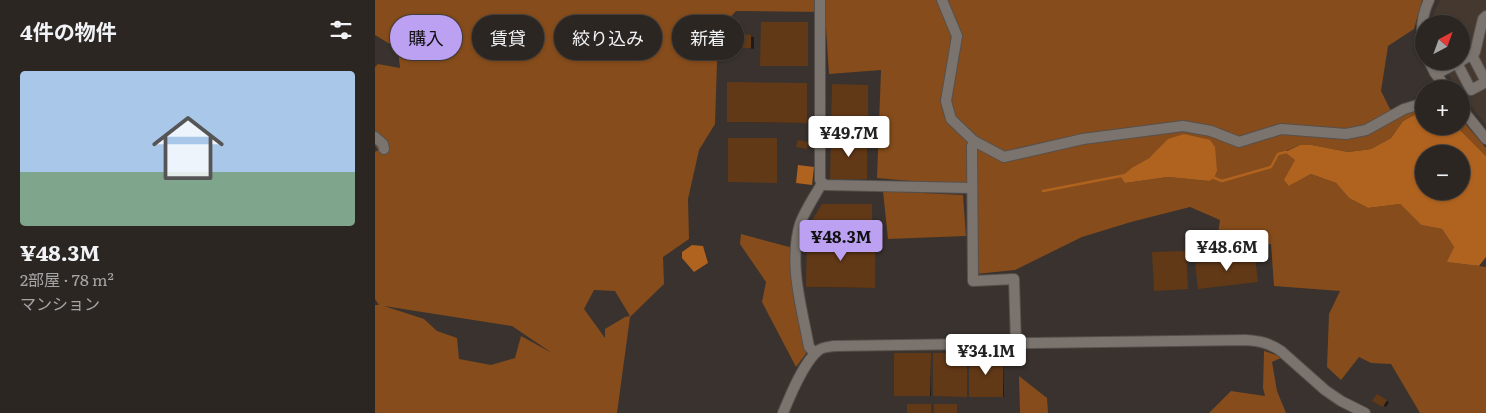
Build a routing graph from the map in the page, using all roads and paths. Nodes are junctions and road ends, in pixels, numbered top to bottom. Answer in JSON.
{"nodes":[{"id":1,"x":820,"y":0,"type":"edge"},
{"id":2,"x":942,"y":0,"type":"edge"},
{"id":3,"x":1429,"y":0,"type":"edge"},
{"id":4,"x":1424,"y":15,"type":"edge"},
{"id":5,"x":1486,"y":16,"type":"edge"},
{"id":6,"x":1472,"y":55,"type":"joint"},
{"id":7,"x":1434,"y":70,"type":"edge"},
{"id":8,"x":1444,"y":70,"type":"edge"},
{"id":9,"x":1463,"y":70,"type":"edge"},
{"id":10,"x":1436,"y":74,"type":"junction"},
{"id":11,"x":1440,"y":80,"type":"edge"},
{"id":12,"x":1415,"y":105,"type":"edge"},
{"id":13,"x":1470,"y":119,"type":"edge"},
{"id":14,"x":375,"y":137,"type":"edge"},
{"id":15,"x":1486,"y":139,"type":"edge"},
{"id":16,"x":974,"y":141,"type":"junction"},
{"id":17,"x":384,"y":149,"type":"dead end"},
{"id":18,"x":822,"y":183,"type":"junction"},
{"id":19,"x":971,"y":188,"type":"junction"},
{"id":20,"x":1016,"y":344,"type":"junction"},
{"id":21,"x":815,"y":353,"type":"junction"},
{"id":22,"x":783,"y":413,"type":"edge"},
{"id":23,"x":1365,"y":413,"type":"edge"}],
"edges":[{"from":1,"to":18,"type":"street"},
{"from":2,"to":16,"type":"street"},
{"from":3,"to":4,"type":"street"},
{"from":5,"to":6,"type":"street"},
{"from":6,"to":9,"type":"street"},
{"from":7,"to":10,"type":"street"},
{"from":8,"to":10,"type":"street"},
{"from":10,"to":11,"type":"street"},
{"from":12,"to":16,"type":"street"},
{"from":13,"to":15,"type":"street"},
{"from":14,"to":17,"type":"street"},
{"from":16,"to":19,"type":"street"},
{"from":18,"to":19,"type":"street"},
{"from":18,"to":21,"type":"street"},
{"from":19,"to":20,"type":"street"},
{"from":20,"to":21,"type":"street"},
{"from":20,"to":23,"type":"street"},
{"from":21,"to":22,"type":"street"}]}
